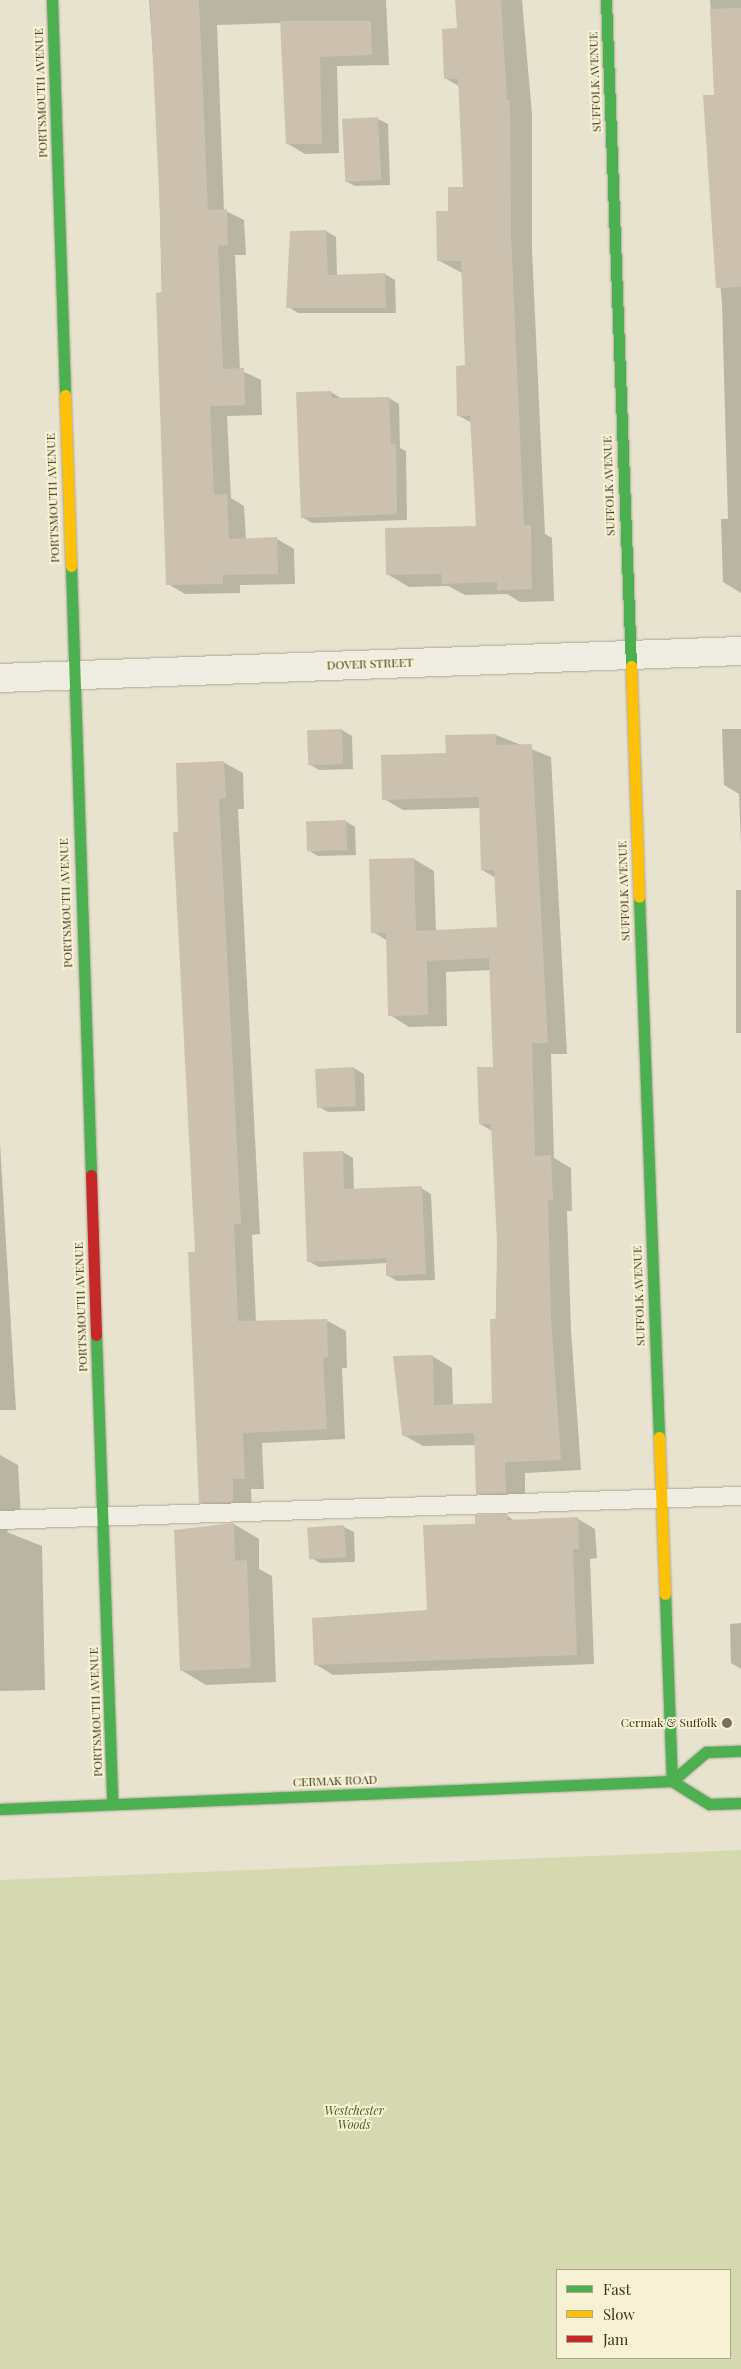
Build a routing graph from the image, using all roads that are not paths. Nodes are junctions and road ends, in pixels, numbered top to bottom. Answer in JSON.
{"nodes":[{"id":1,"x":52,"y":0,"type":"edge"},
{"id":2,"x":606,"y":0,"type":"edge"},
{"id":3,"x":741,"y":651,"type":"edge"},
{"id":4,"x":628,"y":655,"type":"junction"},
{"id":5,"x":72,"y":675,"type":"junction"},
{"id":6,"x":0,"y":678,"type":"edge"},
{"id":7,"x":741,"y":1496,"type":"edge"},
{"id":8,"x":661,"y":1499,"type":"junction"},
{"id":9,"x":103,"y":1517,"type":"junction"},
{"id":10,"x":0,"y":1520,"type":"edge"},
{"id":11,"x":741,"y":1751,"type":"edge"},
{"id":12,"x":672,"y":1781,"type":"junction"},
{"id":13,"x":741,"y":1803,"type":"edge"},
{"id":14,"x":112,"y":1804,"type":"junction"},
{"id":15,"x":0,"y":1809,"type":"edge"}],
"edges":[{"from":1,"to":5,"type":"street","name":"PORTSMOUTH AVENUE"},
{"from":2,"to":4,"type":"street","name":"SUFFOLK AVENUE"},
{"from":3,"to":4,"type":"street","name":"DOVER STREET"},
{"from":4,"to":5,"type":"street","name":"DOVER STREET"},
{"from":4,"to":8,"type":"street","name":"SUFFOLK AVENUE"},
{"from":5,"to":6,"type":"street","name":"DOVER STREET"},
{"from":5,"to":9,"type":"street","name":"PORTSMOUTH AVENUE"},
{"from":7,"to":8,"type":"lane"},
{"from":8,"to":9,"type":"lane"},
{"from":8,"to":12,"type":"street","name":"SUFFOLK AVENUE"},
{"from":9,"to":10,"type":"lane"},
{"from":9,"to":14,"type":"street","name":"PORTSMOUTH AVENUE"},
{"from":11,"to":12,"type":"street"},
{"from":12,"to":13,"type":"street"},
{"from":12,"to":14,"type":"street","name":"CERMAK ROAD"},
{"from":14,"to":15,"type":"street","name":"CERMAK ROAD"}]}
